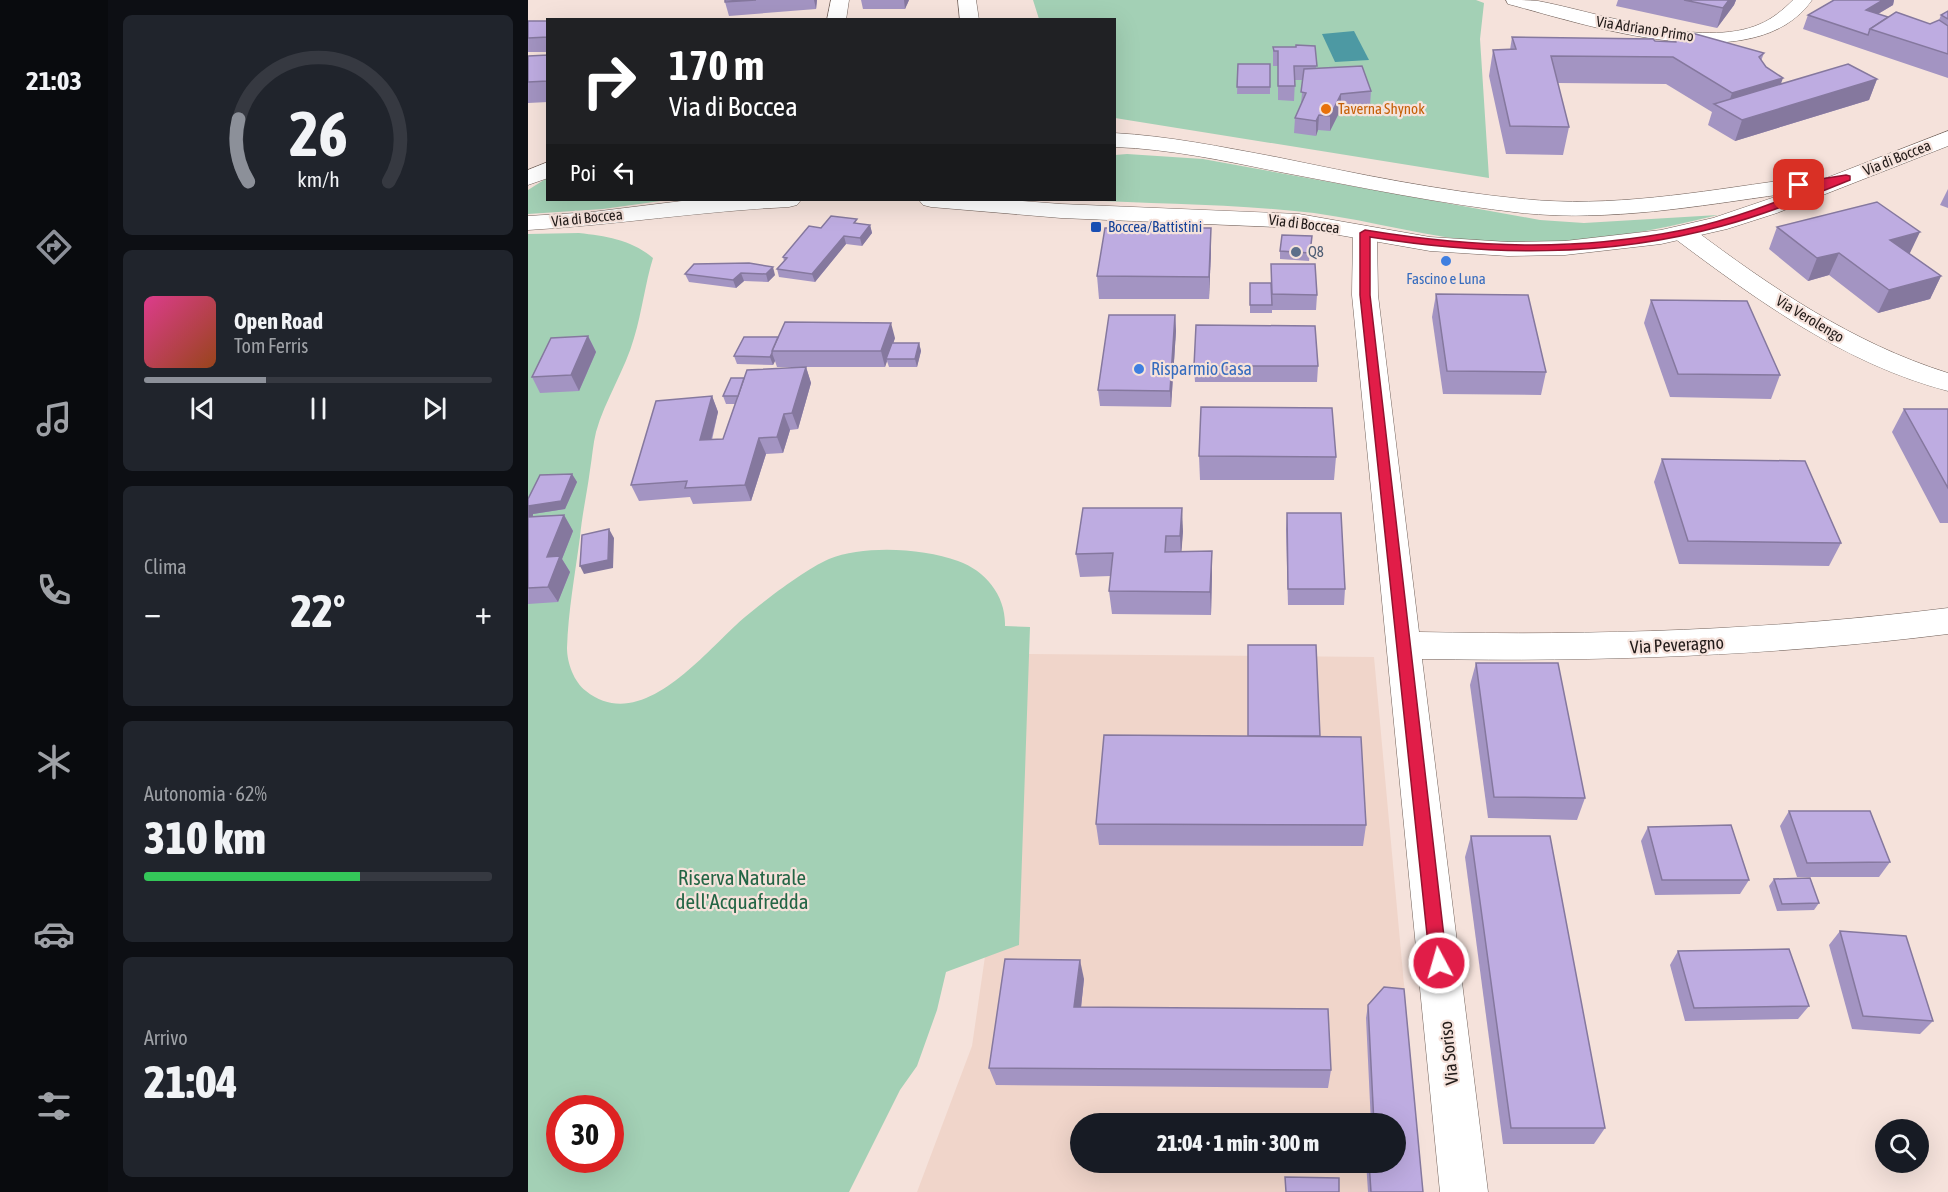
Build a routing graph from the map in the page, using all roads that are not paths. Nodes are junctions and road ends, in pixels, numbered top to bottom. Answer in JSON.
{"nodes":[{"id":1,"x":840,"y":0,"type":"edge"},
{"id":2,"x":967,"y":0,"type":"edge"},
{"id":3,"x":1515,"y":0,"type":"edge"},
{"id":4,"x":1803,"y":0,"type":"edge"},
{"id":5,"x":836,"y":18,"type":"edge"},
{"id":6,"x":970,"y":18,"type":"edge"},
{"id":7,"x":1948,"y":138,"type":"edge"},
{"id":8,"x":1116,"y":141,"type":"edge"},
{"id":9,"x":546,"y":159,"type":"edge"},
{"id":10,"x":528,"y":160,"type":"edge"},
{"id":11,"x":546,"y":170,"type":"edge"},
{"id":12,"x":528,"y":178,"type":"edge"},
{"id":13,"x":1846,"y":178,"type":"junction"},
{"id":14,"x":765,"y":201,"type":"edge"},
{"id":15,"x":943,"y":201,"type":"edge"},
{"id":16,"x":528,"y":223,"type":"edge"},
{"id":17,"x":1365,"y":233,"type":"junction"},
{"id":18,"x":1683,"y":233,"type":"junction"},
{"id":19,"x":1948,"y":382,"type":"edge"},
{"id":20,"x":1948,"y":621,"type":"edge"},
{"id":21,"x":1404,"y":645,"type":"junction"},
{"id":22,"x":1464,"y":1192,"type":"edge"}],
"edges":[{"from":1,"to":5,"type":"main road"},
{"from":2,"to":6,"type":"main road"},
{"from":3,"to":4,"type":"main road","name":"Via Adriano Primo"},
{"from":7,"to":13,"type":"main road","name":"Via di Boccea"},
{"from":8,"to":13,"type":"main road","name":"Via di Boccea"},
{"from":9,"to":10,"type":"main road"},
{"from":11,"to":12,"type":"main road"},
{"from":13,"to":18,"type":"main road","name":"Via di Boccea"},
{"from":14,"to":16,"type":"main road","name":"Via di Boccea"},
{"from":15,"to":17,"type":"main road","name":"Via di Boccea"},
{"from":17,"to":18,"type":"main road","name":"Via di Boccea"},
{"from":17,"to":21,"type":"main road","name":"Via Soriso"},
{"from":18,"to":19,"type":"main road","name":"Via Verolengo"},
{"from":20,"to":21,"type":"main road","name":"Via Peveragno"},
{"from":21,"to":22,"type":"main road","name":"Via Soriso"}]}
